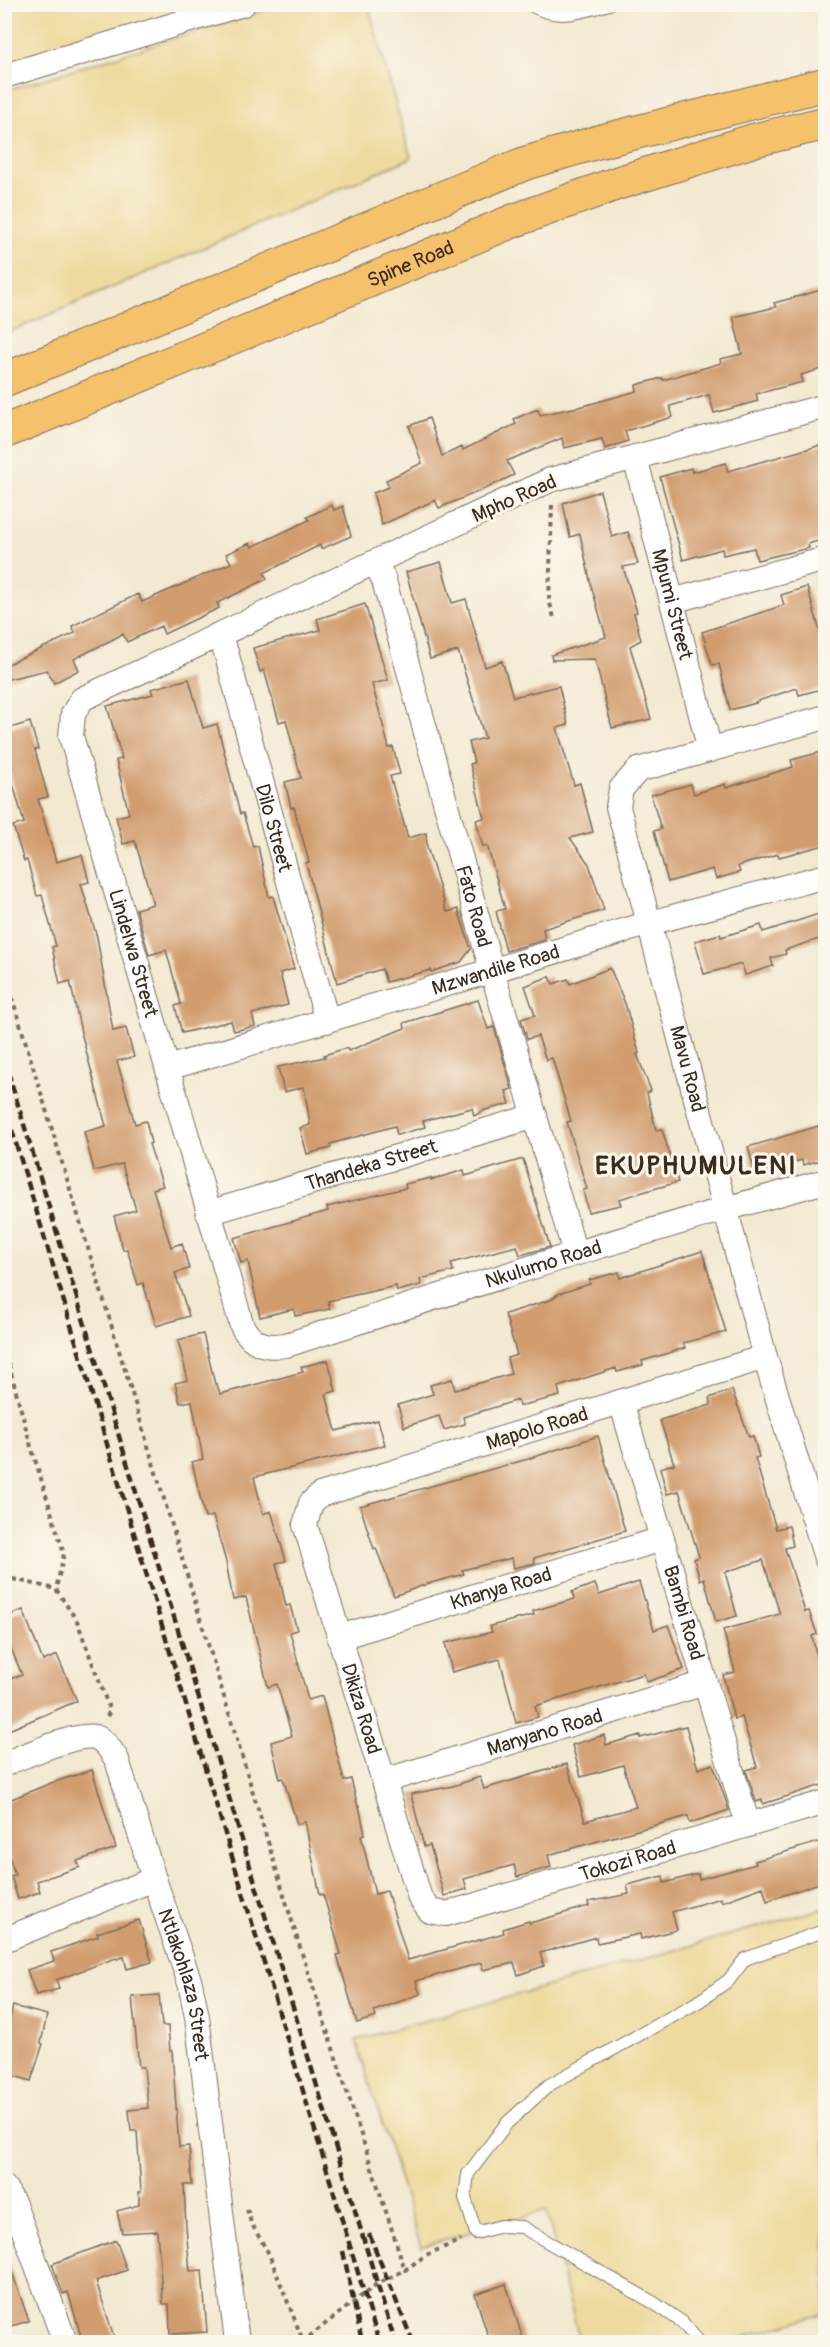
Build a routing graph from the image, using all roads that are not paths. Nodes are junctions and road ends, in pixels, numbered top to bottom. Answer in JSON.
{"nodes":[{"id":1,"x":243,"y":4,"type":"edge"},
{"id":2,"x":529,"y":4,"type":"edge"},
{"id":3,"x":609,"y":4,"type":"edge"},
{"id":4,"x":4,"y":76,"type":"edge"},
{"id":5,"x":825,"y":84,"type":"edge"},
{"id":6,"x":825,"y":123,"type":"edge"},
{"id":7,"x":4,"y":380,"type":"edge"},
{"id":8,"x":825,"y":406,"type":"edge"},
{"id":9,"x":4,"y":432,"type":"edge"},
{"id":10,"x":634,"y":457,"type":"junction"},
{"id":11,"x":825,"y":559,"type":"edge"},
{"id":12,"x":376,"y":562,"type":"junction"},
{"id":13,"x":672,"y":601,"type":"junction"},
{"id":14,"x":218,"y":634,"type":"junction"},
{"id":15,"x":825,"y":717,"type":"edge"},
{"id":16,"x":710,"y":750,"type":"junction"},
{"id":17,"x":825,"y":876,"type":"edge"},
{"id":18,"x":650,"y":923,"type":"junction"},
{"id":19,"x":492,"y":971,"type":"junction"},
{"id":20,"x":327,"y":1021,"type":"junction"},
{"id":21,"x":168,"y":1068,"type":"junction"},
{"id":22,"x":535,"y":1116,"type":"junction"},
{"id":23,"x":825,"y":1181,"type":"edge"},
{"id":24,"x":726,"y":1208,"type":"junction"},
{"id":25,"x":208,"y":1213,"type":"junction"},
{"id":26,"x":575,"y":1253,"type":"junction"},
{"id":27,"x":260,"y":1345,"type":"joint"},
{"id":28,"x":765,"y":1357,"type":"junction"},
{"id":29,"x":621,"y":1402,"type":"junction"},
{"id":30,"x":311,"y":1503,"type":"joint"},
{"id":31,"x":662,"y":1539,"type":"junction"},
{"id":32,"x":825,"y":1558,"type":"edge"},
{"id":33,"x":340,"y":1637,"type":"junction"},
{"id":34,"x":705,"y":1683,"type":"junction"},
{"id":35,"x":4,"y":1764,"type":"edge"},
{"id":36,"x":384,"y":1781,"type":"junction"},
{"id":37,"x":825,"y":1802,"type":"edge"},
{"id":38,"x":748,"y":1825,"type":"junction"},
{"id":39,"x":154,"y":1879,"type":"junction"},
{"id":40,"x":429,"y":1911,"type":"joint"},
{"id":41,"x":825,"y":1930,"type":"edge"},
{"id":42,"x":4,"y":1940,"type":"edge"},
{"id":43,"x":4,"y":2187,"type":"edge"},
{"id":44,"x":825,"y":2341,"type":"edge"},
{"id":45,"x":65,"y":2343,"type":"edge"},
{"id":46,"x":237,"y":2343,"type":"edge"},
{"id":47,"x":699,"y":2343,"type":"edge"},
{"id":48,"x":820,"y":2343,"type":"edge"}],
"edges":[{"from":1,"to":4,"type":"street"},
{"from":2,"to":3,"type":"lane"},
{"from":5,"to":7,"type":"main road"},
{"from":6,"to":9,"type":"main road","name":"Spine Road"},
{"from":8,"to":10,"type":"street","name":"Mpho Road"},
{"from":10,"to":12,"type":"street","name":"Mpho Road"},
{"from":10,"to":13,"type":"street","name":"Mpumi Street"},
{"from":11,"to":13,"type":"street"},
{"from":12,"to":14,"type":"street","name":"Mpho Road"},
{"from":12,"to":19,"type":"street","name":"Fato Road"},
{"from":13,"to":16,"type":"street","name":"Mpumi Street"},
{"from":14,"to":20,"type":"street","name":"Dilo Street"},
{"from":14,"to":21,"type":"street","name":"Lindelwa Street"},
{"from":15,"to":16,"type":"street","name":"Mavu Road"},
{"from":16,"to":18,"type":"street","name":"Mavu Road"},
{"from":17,"to":18,"type":"street","name":"Mzwandile Road"},
{"from":18,"to":19,"type":"street","name":"Mzwandile Road"},
{"from":18,"to":24,"type":"street","name":"Mavu Road"},
{"from":19,"to":20,"type":"street","name":"Mzwandile Road"},
{"from":19,"to":22,"type":"street","name":"Fato Road"},
{"from":20,"to":21,"type":"street","name":"Mzwandile Road"},
{"from":21,"to":25,"type":"street","name":"Lindelwa Street"},
{"from":22,"to":25,"type":"street","name":"Thandeka Street"},
{"from":22,"to":26,"type":"street","name":"Fato Road"},
{"from":23,"to":24,"type":"street","name":"Nkulumo Road"},
{"from":24,"to":26,"type":"street","name":"Nkulumo Road"},
{"from":24,"to":28,"type":"street","name":"Mavu Road"},
{"from":25,"to":27,"type":"street","name":"Lindelwa Street"},
{"from":26,"to":27,"type":"street","name":"Nkulumo Road"},
{"from":28,"to":29,"type":"street","name":"Mapolo Road"},
{"from":28,"to":32,"type":"street","name":"Mavu Road"},
{"from":29,"to":30,"type":"street","name":"Mapolo Road"},
{"from":29,"to":31,"type":"street","name":"Bambi Road"},
{"from":30,"to":33,"type":"street","name":"Dikiza Road"},
{"from":31,"to":33,"type":"street","name":"Khanya Road"},
{"from":31,"to":34,"type":"street","name":"Bambi Road"},
{"from":33,"to":36,"type":"street","name":"Dikiza Road"},
{"from":34,"to":36,"type":"street","name":"Manyano Road"},
{"from":34,"to":38,"type":"street","name":"Bambi Road"},
{"from":35,"to":39,"type":"street","name":"Ntlakohlaza Street"},
{"from":36,"to":40,"type":"street","name":"Dikiza Road"},
{"from":37,"to":38,"type":"street","name":"Tokozi Road"},
{"from":38,"to":40,"type":"street","name":"Tokozi Road"},
{"from":39,"to":42,"type":"street"},
{"from":39,"to":46,"type":"street","name":"Ntlakohlaza Street"},
{"from":41,"to":47,"type":"lane"},
{"from":43,"to":45,"type":"street"},
{"from":44,"to":48,"type":"lane"}]}
